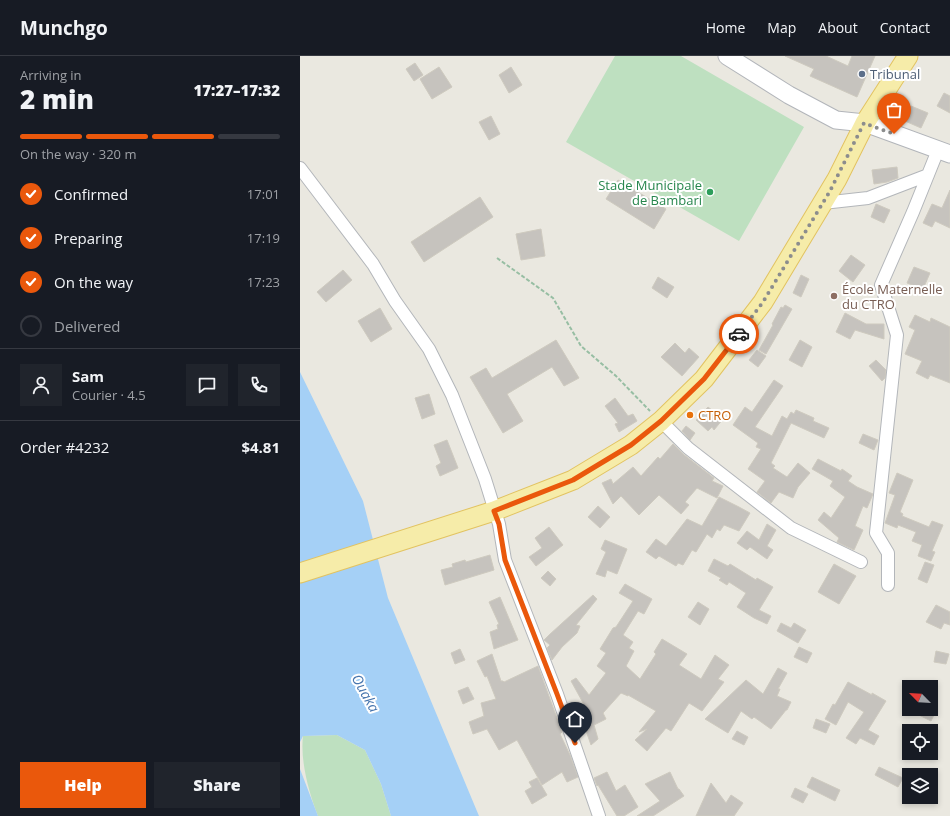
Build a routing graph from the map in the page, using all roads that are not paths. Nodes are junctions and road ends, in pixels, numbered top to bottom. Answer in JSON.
{"nodes":[{"id":1,"x":727,"y":56,"type":"edge"},
{"id":2,"x":908,"y":56,"type":"edge"},
{"id":3,"x":864,"y":123,"type":"junction"},
{"id":4,"x":944,"y":152,"type":"edge"},
{"id":5,"x":300,"y":168,"type":"edge"},
{"id":6,"x":928,"y":175,"type":"junction"},
{"id":7,"x":823,"y":203,"type":"junction"},
{"id":8,"x":661,"y":421,"type":"junction"},
{"id":9,"x":494,"y":511,"type":"junction"},
{"id":10,"x":861,"y":562,"type":"dead end"},
{"id":11,"x":300,"y":573,"type":"edge"},
{"id":12,"x":888,"y":584,"type":"dead end"},
{"id":13,"x":599,"y":816,"type":"edge"}],
"edges":[{"from":1,"to":3,"type":"street"},
{"from":2,"to":3,"type":"main road"},
{"from":3,"to":4,"type":"street"},
{"from":3,"to":7,"type":"main road"},
{"from":4,"to":6,"type":"street"},
{"from":5,"to":9,"type":"street"},
{"from":6,"to":7,"type":"street"},
{"from":6,"to":12,"type":"street"},
{"from":7,"to":8,"type":"main road"},
{"from":8,"to":9,"type":"main road"},
{"from":8,"to":10,"type":"street"},
{"from":9,"to":11,"type":"main road"},
{"from":9,"to":13,"type":"street"}]}
